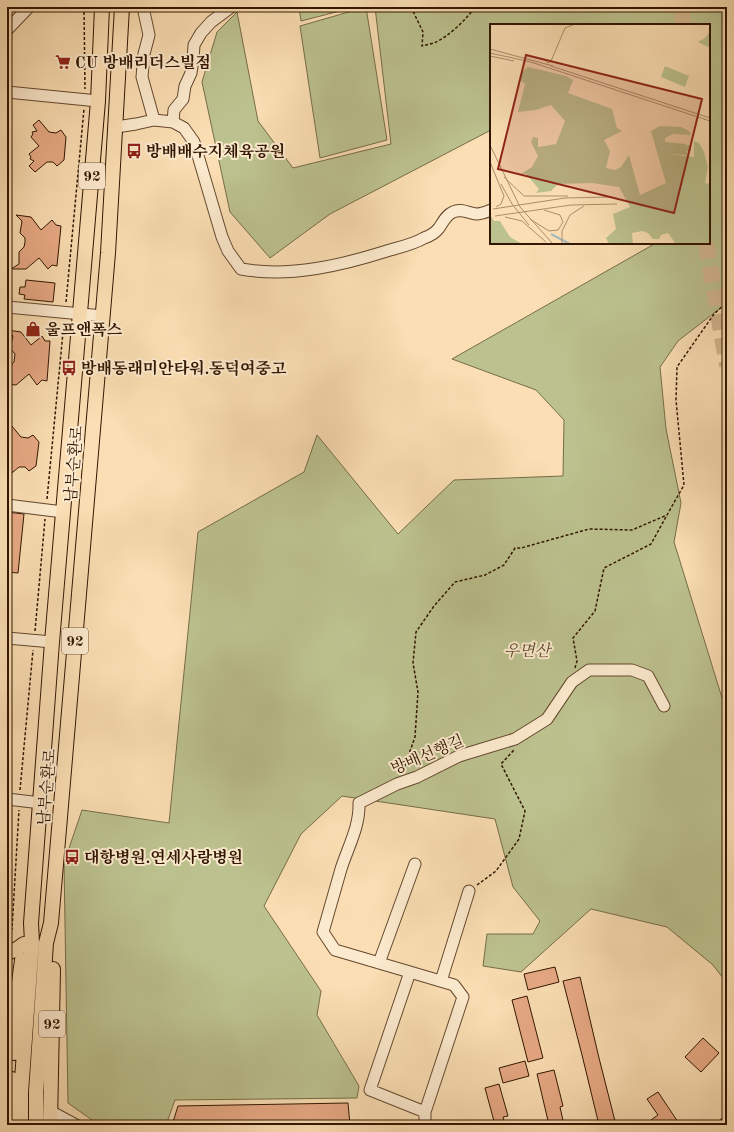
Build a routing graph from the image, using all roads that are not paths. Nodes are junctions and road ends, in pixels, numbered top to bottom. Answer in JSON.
{"nodes":[{"id":1,"x":29,"y":7,"type":"edge"},
{"id":2,"x":102,"y":7,"type":"edge"},
{"id":3,"x":122,"y":7,"type":"edge"},
{"id":4,"x":143,"y":7,"type":"edge"},
{"id":5,"x":231,"y":7,"type":"edge"},
{"id":6,"x":7,"y":30,"type":"edge"},
{"id":7,"x":7,"y":92,"type":"edge"},
{"id":8,"x":92,"y":100,"type":"junction"},
{"id":9,"x":154,"y":120,"type":"junction"},
{"id":10,"x":173,"y":122,"type":"junction"},
{"id":11,"x":116,"y":127,"type":"junction"},
{"id":12,"x":490,"y":210,"type":"edge"},
{"id":13,"x":85,"y":250,"type":"junction"},
{"id":14,"x":108,"y":253,"type":"junction"},
{"id":15,"x":7,"y":307,"type":"edge"},
{"id":16,"x":80,"y":313,"type":"junction"},
{"id":17,"x":103,"y":316,"type":"junction"},
{"id":18,"x":77,"y":358,"type":"junction"},
{"id":19,"x":99,"y":359,"type":"junction"},
{"id":20,"x":7,"y":505,"type":"edge"},
{"id":21,"x":63,"y":512,"type":"junction"},
{"id":22,"x":7,"y":638,"type":"edge"},
{"id":23,"x":52,"y":642,"type":"junction"},
{"id":24,"x":664,"y":706,"type":"dead end"},
{"id":25,"x":7,"y":799,"type":"edge"},
{"id":26,"x":41,"y":803,"type":"junction"},
{"id":27,"x":415,"y":864,"type":"dead end"},
{"id":28,"x":469,"y":891,"type":"dead end"},
{"id":29,"x":31,"y":923,"type":"junction"},
{"id":30,"x":51,"y":923,"type":"junction"},
{"id":31,"x":24,"y":944,"type":"junction"},
{"id":32,"x":7,"y":953,"type":"edge"},
{"id":33,"x":379,"y":963,"type":"junction"},
{"id":34,"x":410,"y":972,"type":"junction"},
{"id":35,"x":7,"y":980,"type":"edge"},
{"id":36,"x":441,"y":981,"type":"junction"},
{"id":37,"x":17,"y":997,"type":"junction"},
{"id":38,"x":425,"y":1112,"type":"junction"},
{"id":39,"x":50,"y":1118,"type":"edge"},
{"id":40,"x":12,"y":1125,"type":"edge"},
{"id":41,"x":22,"y":1125,"type":"edge"},
{"id":42,"x":36,"y":1125,"type":"edge"},
{"id":43,"x":76,"y":1125,"type":"edge"},
{"id":44,"x":425,"y":1125,"type":"edge"}],
"edges":[{"from":1,"to":6,"type":"street"},
{"from":2,"to":8,"type":"main road","name":"남부순환로","number":"92"},
{"from":3,"to":11,"type":"main road","name":"남부순환로","number":"92"},
{"from":4,"to":9,"type":"street"},
{"from":5,"to":10,"type":"street"},
{"from":7,"to":8,"type":"street"},
{"from":8,"to":13,"type":"main road","name":"남부순환로","number":"92"},
{"from":9,"to":10,"type":"street"},
{"from":9,"to":11,"type":"street"},
{"from":10,"to":12,"type":"street"},
{"from":11,"to":14,"type":"main road","name":"남부순환로","number":"92"},
{"from":13,"to":14,"type":"main road"},
{"from":13,"to":16,"type":"main road","name":"남부순환로","number":"92"},
{"from":14,"to":17,"type":"main road","name":"남부순환로","number":"92"},
{"from":15,"to":16,"type":"street"},
{"from":16,"to":17,"type":"street"},
{"from":16,"to":18,"type":"main road","name":"남부순환로","number":"92"},
{"from":17,"to":19,"type":"main road","name":"남부순환로","number":"92"},
{"from":18,"to":19,"type":"main road"},
{"from":18,"to":21,"type":"main road","name":"남부순환로","number":"92"},
{"from":19,"to":30,"type":"main road","name":"남부순환로","number":"92"},
{"from":20,"to":21,"type":"street"},
{"from":21,"to":23,"type":"main road","name":"남부순환로","number":"92"},
{"from":22,"to":23,"type":"street"},
{"from":23,"to":26,"type":"main road","name":"남부순환로","number":"92"},
{"from":24,"to":33,"type":"street","name":"방배선행길"},
{"from":25,"to":26,"type":"street"},
{"from":26,"to":29,"type":"main road","name":"남부순환로","number":"92"},
{"from":27,"to":33,"type":"street"},
{"from":28,"to":36,"type":"street"},
{"from":29,"to":31,"type":"main road","name":"남부순환로","number":"92"},
{"from":29,"to":41,"type":"main road","name":"남부순환로","number":"92"},
{"from":30,"to":39,"type":"main road","name":"남부순환로","number":"92"},
{"from":30,"to":42,"type":"main road","name":"남부순환로","number":"92"},
{"from":31,"to":32,"type":"main road"},
{"from":31,"to":37,"type":"main road","name":"남부순환로","number":"92"},
{"from":33,"to":34,"type":"street","name":"방배선행길"},
{"from":34,"to":36,"type":"street","name":"방배선행길"},
{"from":34,"to":38,"type":"street"},
{"from":35,"to":37,"type":"main road"},
{"from":36,"to":38,"type":"street","name":"방배선행길"},
{"from":37,"to":40,"type":"main road","name":"남부순환로","number":"92"},
{"from":38,"to":44,"type":"street","name":"방배선행길"},
{"from":39,"to":43,"type":"street","name":"남부순환로"}]}
